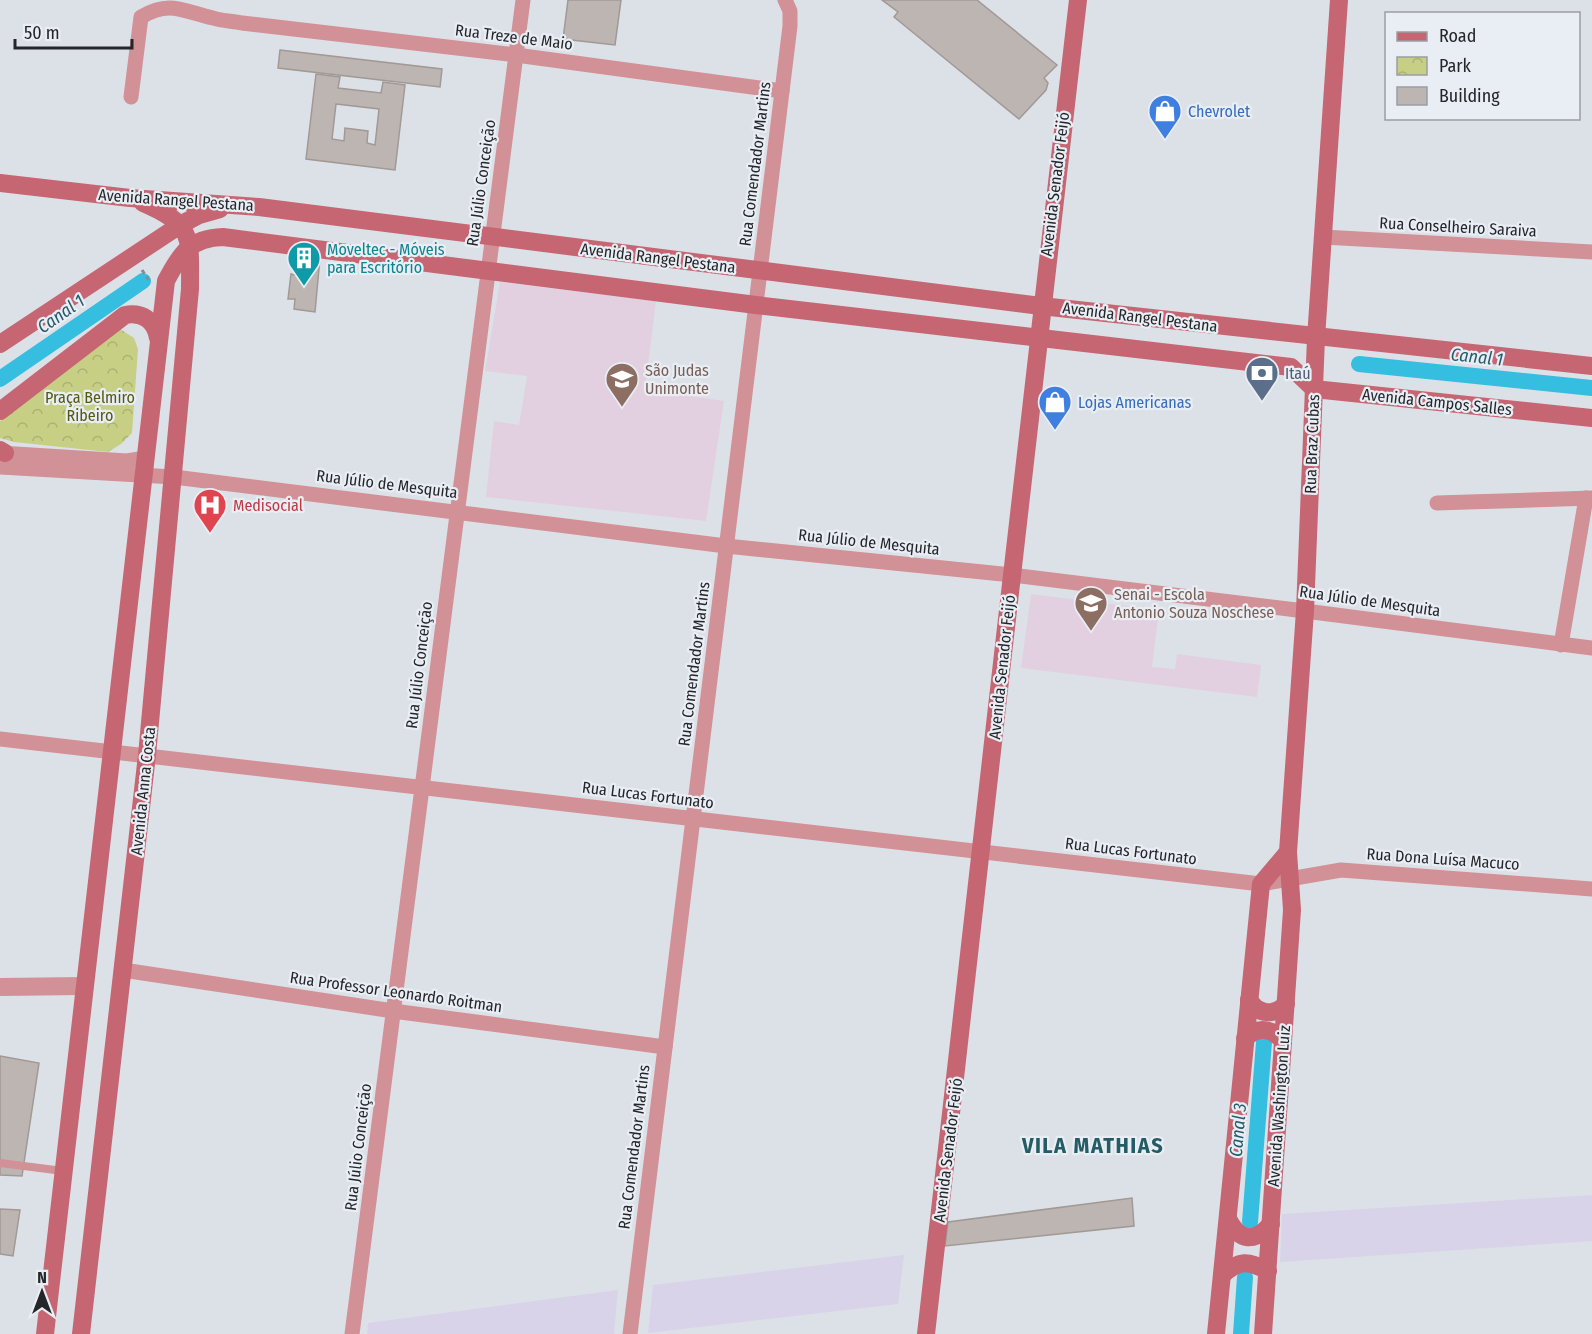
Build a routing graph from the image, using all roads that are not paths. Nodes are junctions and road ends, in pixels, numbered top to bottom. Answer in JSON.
{"nodes":[{"id":1,"x":523,"y":0,"type":"edge"},
{"id":2,"x":785,"y":0,"type":"edge"},
{"id":3,"x":1078,"y":0,"type":"edge"},
{"id":4,"x":1339,"y":0,"type":"edge"},
{"id":5,"x":516,"y":55,"type":"junction"},
{"id":6,"x":782,"y":91,"type":"junction"},
{"id":7,"x":131,"y":98,"type":"dead end"},
{"id":8,"x":0,"y":183,"type":"edge"},
{"id":9,"x":130,"y":198,"type":"junction"},
{"id":10,"x":244,"y":206,"type":"junction"},
{"id":11,"x":180,"y":225,"type":"junction"},
{"id":12,"x":492,"y":236,"type":"junction"},
{"id":13,"x":1323,"y":237,"type":"junction"},
{"id":14,"x":155,"y":241,"type":"junction"},
{"id":15,"x":190,"y":246,"type":"junction"},
{"id":16,"x":1592,"y":252,"type":"edge"},
{"id":17,"x":177,"y":261,"type":"junction"},
{"id":18,"x":488,"y":271,"type":"junction"},
{"id":19,"x":760,"y":272,"type":"junction"},
{"id":20,"x":190,"y":289,"type":"junction"},
{"id":21,"x":756,"y":305,"type":"junction"},
{"id":22,"x":1041,"y":306,"type":"junction"},
{"id":23,"x":158,"y":338,"type":"junction"},
{"id":24,"x":1037,"y":338,"type":"junction"},
{"id":25,"x":1316,"y":338,"type":"junction"},
{"id":26,"x":0,"y":344,"type":"edge"},
{"id":27,"x":1592,"y":366,"type":"edge"},
{"id":28,"x":1314,"y":389,"type":"junction"},
{"id":29,"x":0,"y":411,"type":"edge"},
{"id":30,"x":1592,"y":418,"type":"edge"},
{"id":31,"x":1,"y":456,"type":"edge"},
{"id":32,"x":144,"y":467,"type":"junction"},
{"id":33,"x":174,"y":477,"type":"junction"},
{"id":34,"x":1589,"y":498,"type":"edge"},
{"id":35,"x":1437,"y":503,"type":"dead end"},
{"id":36,"x":457,"y":511,"type":"junction"},
{"id":37,"x":726,"y":546,"type":"junction"},
{"id":38,"x":1012,"y":575,"type":"junction"},
{"id":39,"x":1305,"y":610,"type":"junction"},
{"id":40,"x":1561,"y":645,"type":"junction"},
{"id":41,"x":1592,"y":648,"type":"edge"},
{"id":42,"x":0,"y":739,"type":"edge"},
{"id":43,"x":111,"y":751,"type":"junction"},
{"id":44,"x":147,"y":755,"type":"junction"},
{"id":45,"x":422,"y":787,"type":"junction"},
{"id":46,"x":693,"y":818,"type":"junction"},
{"id":47,"x":982,"y":852,"type":"junction"},
{"id":48,"x":1288,"y":852,"type":"junction"},
{"id":49,"x":1291,"y":878,"type":"junction"},
{"id":50,"x":1261,"y":884,"type":"junction"},
{"id":51,"x":1592,"y":889,"type":"edge"},
{"id":52,"x":123,"y":970,"type":"junction"},
{"id":53,"x":84,"y":986,"type":"junction"},
{"id":54,"x":0,"y":987,"type":"edge"},
{"id":55,"x":1249,"y":1000,"type":"junction"},
{"id":56,"x":1286,"y":1004,"type":"junction"},
{"id":57,"x":393,"y":1011,"type":"junction"},
{"id":58,"x":1245,"y":1038,"type":"junction"},
{"id":59,"x":1283,"y":1041,"type":"junction"},
{"id":60,"x":665,"y":1047,"type":"junction"},
{"id":61,"x":0,"y":1163,"type":"edge"},
{"id":62,"x":63,"y":1171,"type":"junction"},
{"id":63,"x":1227,"y":1220,"type":"junction"},
{"id":64,"x":1271,"y":1224,"type":"junction"},
{"id":65,"x":1268,"y":1271,"type":"junction"},
{"id":66,"x":1222,"y":1275,"type":"junction"},
{"id":67,"x":45,"y":1334,"type":"edge"},
{"id":68,"x":81,"y":1334,"type":"edge"},
{"id":69,"x":352,"y":1334,"type":"edge"},
{"id":70,"x":630,"y":1334,"type":"edge"},
{"id":71,"x":926,"y":1334,"type":"edge"},
{"id":72,"x":1216,"y":1334,"type":"edge"},
{"id":73,"x":1263,"y":1334,"type":"edge"}],
"edges":[{"from":1,"to":5,"type":"street","name":"Rua Júlio Conceição"},
{"from":2,"to":6,"type":"street","name":"Rua Comendador Martins"},
{"from":3,"to":22,"type":"main road","name":"Avenida Senador Feijó"},
{"from":4,"to":13,"type":"main road","name":"Rua Braz Cubas"},
{"from":5,"to":6,"type":"street","name":"Rua Treze de Maio"},
{"from":5,"to":7,"type":"street","name":"Rua Treze de Maio"},
{"from":5,"to":12,"type":"street","name":"Rua Júlio Conceição"},
{"from":6,"to":19,"type":"street","name":"Rua Comendador Martins"},
{"from":8,"to":9,"type":"main road","name":"Avenida Rangel Pestana"},
{"from":9,"to":10,"type":"main road","name":"Avenida Rangel Pestana"},
{"from":9,"to":11,"type":"main road"},
{"from":10,"to":11,"type":"main road"},
{"from":10,"to":12,"type":"main road","name":"Avenida Rangel Pestana"},
{"from":11,"to":14,"type":"main road"},
{"from":11,"to":15,"type":"main road"},
{"from":12,"to":18,"type":"street","name":"Rua Júlio Conceição"},
{"from":12,"to":19,"type":"main road","name":"Avenida Rangel Pestana"},
{"from":13,"to":16,"type":"street","name":"Rua Conselheiro Saraiva"},
{"from":13,"to":25,"type":"main road","name":"Rua Braz Cubas"},
{"from":14,"to":17,"type":"main road"},
{"from":14,"to":26,"type":"main road"},
{"from":15,"to":17,"type":"main road"},
{"from":15,"to":18,"type":"main road","name":"Avenida Rangel Pestana"},
{"from":15,"to":20,"type":"main road","name":"Avenida Anna Costa"},
{"from":17,"to":20,"type":"main road"},
{"from":17,"to":23,"type":"main road"},
{"from":18,"to":21,"type":"main road","name":"Avenida Rangel Pestana"},
{"from":18,"to":36,"type":"street","name":"Rua Júlio Conceição"},
{"from":19,"to":21,"type":"street","name":"Rua Comendador Martins"},
{"from":19,"to":22,"type":"main road","name":"Avenida Rangel Pestana"},
{"from":20,"to":33,"type":"main road","name":"Avenida Anna Costa"},
{"from":21,"to":24,"type":"main road","name":"Avenida Rangel Pestana"},
{"from":21,"to":37,"type":"street","name":"Rua Comendador Martins"},
{"from":22,"to":24,"type":"main road","name":"Avenida Senador Feijó"},
{"from":22,"to":25,"type":"main road","name":"Avenida Rangel Pestana"},
{"from":23,"to":29,"type":"main road"},
{"from":23,"to":32,"type":"main road"},
{"from":24,"to":28,"type":"main road","name":"Avenida Rangel Pestana"},
{"from":24,"to":38,"type":"main road","name":"Avenida Senador Feijó"},
{"from":25,"to":27,"type":"main road"},
{"from":25,"to":28,"type":"main road","name":"Rua Braz Cubas"},
{"from":28,"to":30,"type":"main road","name":"Avenida Campos Salles"},
{"from":28,"to":39,"type":"main road","name":"Rua Braz Cubas"},
{"from":31,"to":32,"type":"street"},
{"from":32,"to":33,"type":"street","name":"Rua Júlio de Mesquita"},
{"from":32,"to":43,"type":"main road"},
{"from":33,"to":36,"type":"street","name":"Rua Júlio de Mesquita"},
{"from":33,"to":44,"type":"main road","name":"Avenida Anna Costa"},
{"from":34,"to":35,"type":"street"},
{"from":34,"to":40,"type":"street"},
{"from":36,"to":37,"type":"street","name":"Rua Júlio de Mesquita"},
{"from":36,"to":45,"type":"street","name":"Rua Júlio Conceição"},
{"from":37,"to":38,"type":"street","name":"Rua Júlio de Mesquita"},
{"from":37,"to":46,"type":"street","name":"Rua Comendador Martins"},
{"from":38,"to":39,"type":"street","name":"Rua Júlio de Mesquita"},
{"from":38,"to":47,"type":"main road","name":"Avenida Senador Feijó"},
{"from":39,"to":40,"type":"street","name":"Rua Júlio de Mesquita"},
{"from":39,"to":48,"type":"main road","name":"Rua Braz Cubas"},
{"from":40,"to":41,"type":"street","name":"Rua Júlio de Mesquita"},
{"from":42,"to":43,"type":"street","name":"Rua Lucas Fortunato"},
{"from":43,"to":44,"type":"street","name":"Rua Lucas Fortunato"},
{"from":43,"to":53,"type":"main road"},
{"from":44,"to":45,"type":"street","name":"Rua Lucas Fortunato"},
{"from":44,"to":52,"type":"main road","name":"Avenida Anna Costa"},
{"from":45,"to":46,"type":"street","name":"Rua Lucas Fortunato"},
{"from":45,"to":57,"type":"street","name":"Rua Júlio Conceição"},
{"from":46,"to":47,"type":"street","name":"Rua Lucas Fortunato"},
{"from":46,"to":60,"type":"street","name":"Rua Comendador Martins"},
{"from":47,"to":50,"type":"street","name":"Rua Lucas Fortunato"},
{"from":47,"to":71,"type":"main road","name":"Avenida Senador Feijó"},
{"from":48,"to":49,"type":"main road","name":"Rua Braz Cubas"},
{"from":48,"to":50,"type":"main road"},
{"from":49,"to":50,"type":"street","name":"Rua Lucas Fortunato"},
{"from":49,"to":51,"type":"street","name":"Rua Dona Luísa Macuco"},
{"from":49,"to":56,"type":"main road","name":"Avenida Washington Luiz"},
{"from":50,"to":55,"type":"main road"},
{"from":52,"to":57,"type":"street","name":"Rua Professor Leonardo Roitman"},
{"from":52,"to":68,"type":"main road","name":"Avenida Anna Costa"},
{"from":53,"to":54,"type":"street"},
{"from":53,"to":62,"type":"main road"},
{"from":55,"to":56,"type":"main road"},
{"from":55,"to":58,"type":"main road"},
{"from":56,"to":59,"type":"main road","name":"Avenida Washington Luiz"},
{"from":57,"to":60,"type":"street","name":"Rua Professor Leonardo Roitman"},
{"from":57,"to":69,"type":"street","name":"Rua Júlio Conceição"},
{"from":58,"to":59,"type":"main road"},
{"from":58,"to":63,"type":"main road"},
{"from":59,"to":64,"type":"main road","name":"Avenida Washington Luiz"},
{"from":60,"to":70,"type":"street","name":"Rua Comendador Martins"},
{"from":61,"to":62,"type":"lane"},
{"from":62,"to":67,"type":"main road"},
{"from":63,"to":64,"type":"main road"},
{"from":63,"to":66,"type":"main road"},
{"from":64,"to":65,"type":"main road","name":"Avenida Washington Luiz"},
{"from":65,"to":66,"type":"main road"},
{"from":65,"to":73,"type":"main road","name":"Avenida Washington Luiz"},
{"from":66,"to":72,"type":"main road"}]}
